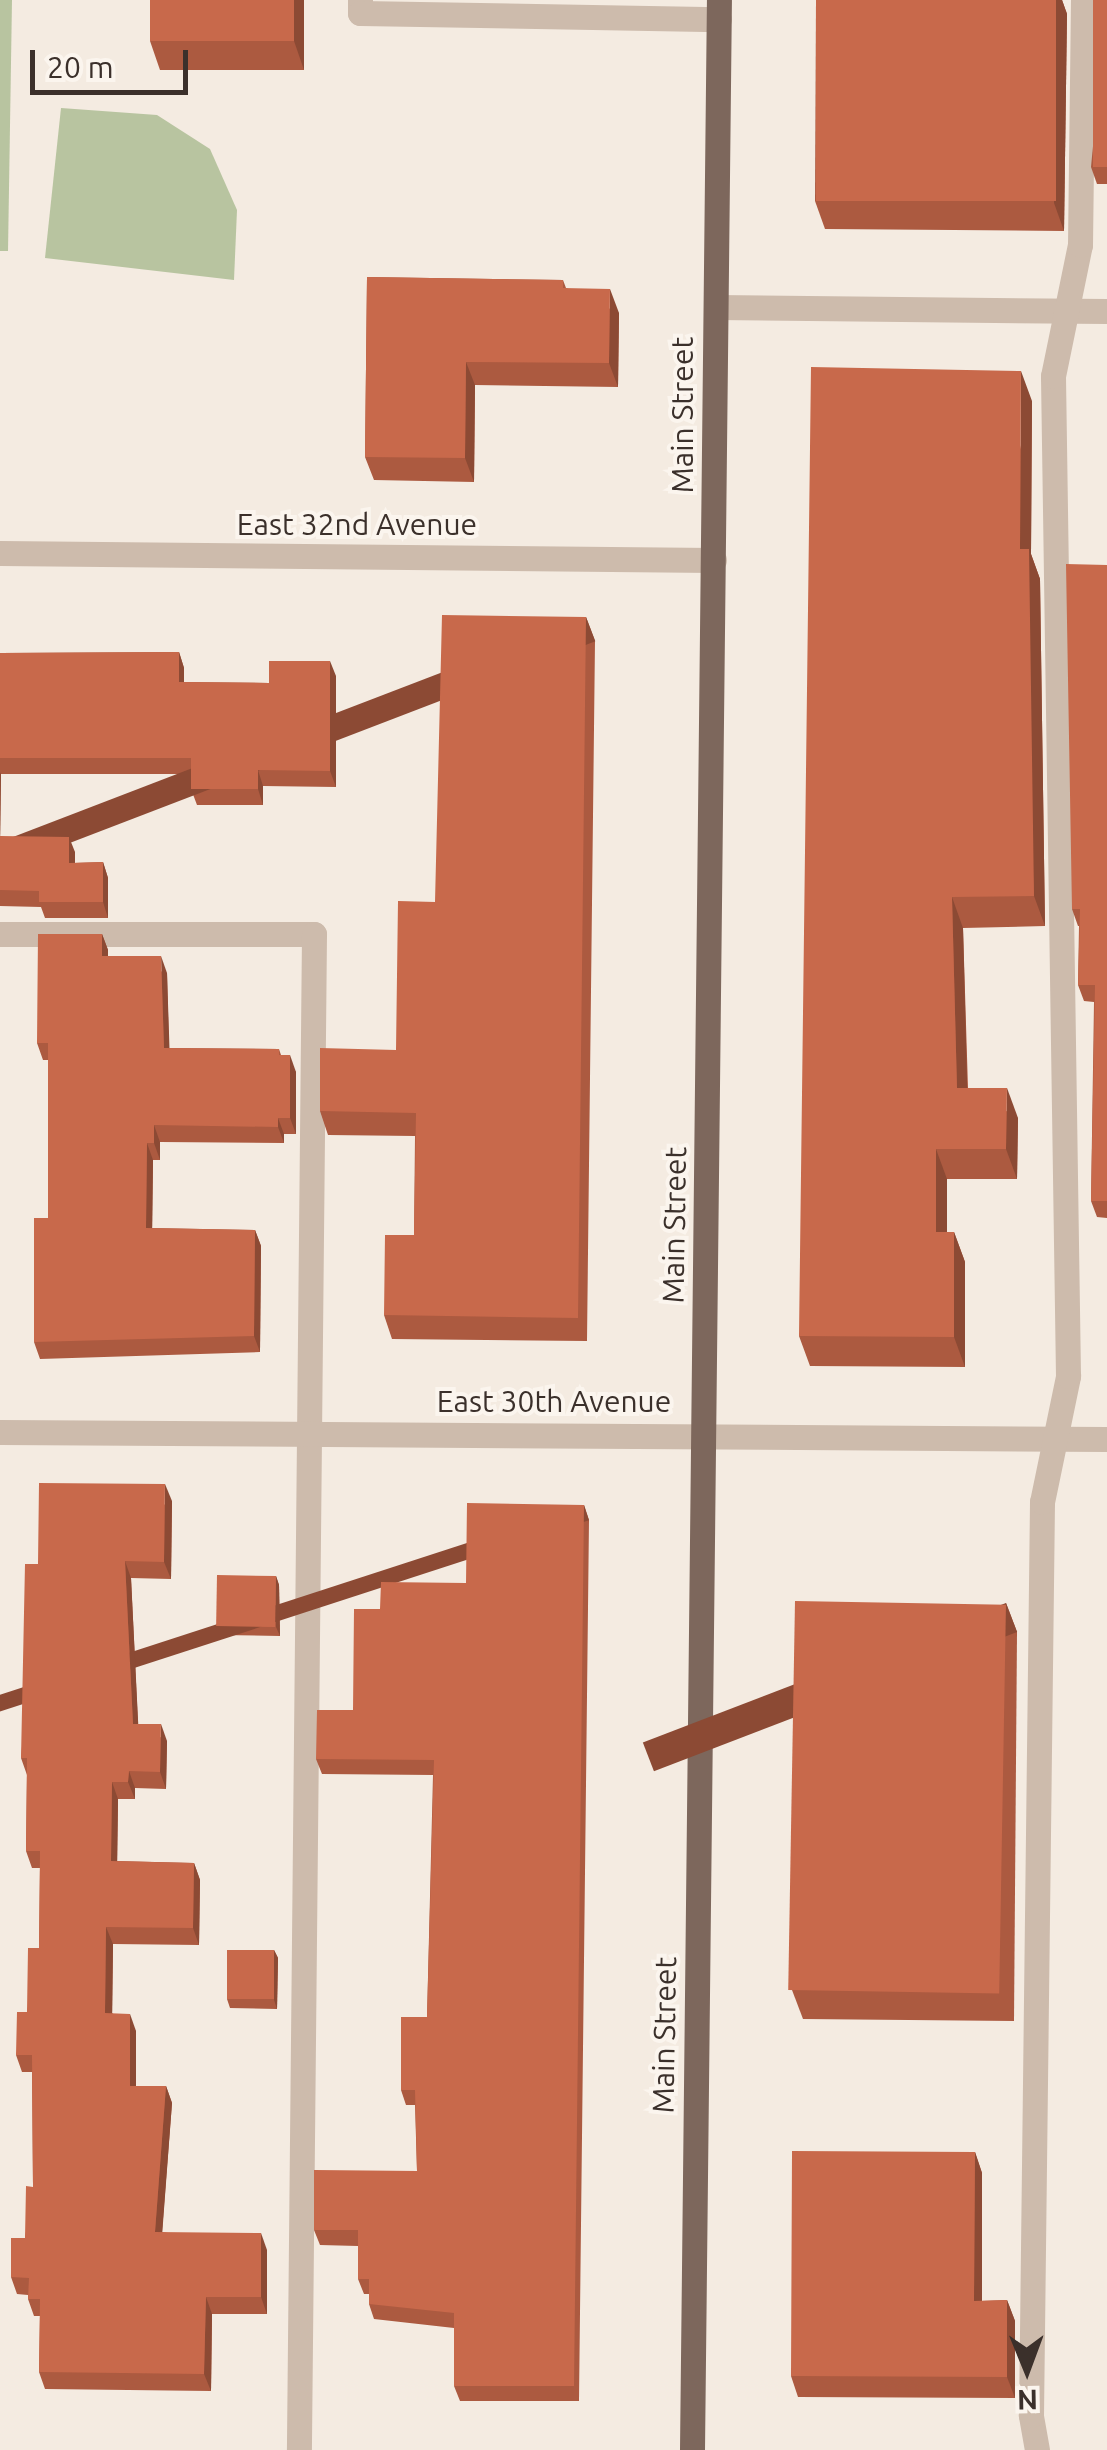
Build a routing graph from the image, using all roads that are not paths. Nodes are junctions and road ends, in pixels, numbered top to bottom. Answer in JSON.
{"nodes":[{"id":1,"x":360,"y":0,"type":"edge"},
{"id":2,"x":1083,"y":0,"type":"edge"},
{"id":3,"x":719,"y":10,"type":"edge"},
{"id":4,"x":716,"y":307,"type":"junction"},
{"id":5,"x":1066,"y":310,"type":"junction"},
{"id":6,"x":1107,"y":311,"type":"edge"},
{"id":7,"x":0,"y":554,"type":"edge"},
{"id":8,"x":714,"y":560,"type":"junction"},
{"id":9,"x":0,"y":934,"type":"edge"},
{"id":10,"x":0,"y":1432,"type":"edge"},
{"id":11,"x":305,"y":1433,"type":"junction"},
{"id":12,"x":704,"y":1434,"type":"junction"},
{"id":13,"x":1053,"y":1438,"type":"junction"},
{"id":14,"x":1107,"y":1438,"type":"edge"},
{"id":15,"x":299,"y":2450,"type":"edge"},
{"id":16,"x":692,"y":2450,"type":"edge"},
{"id":17,"x":1037,"y":2450,"type":"edge"}],
"edges":[{"from":1,"to":3,"type":"street"},
{"from":2,"to":5,"type":"street"},
{"from":3,"to":4,"type":"main road","name":"Main Street"},
{"from":4,"to":5,"type":"street"},
{"from":4,"to":8,"type":"main road","name":"Main Street"},
{"from":5,"to":6,"type":"street"},
{"from":5,"to":13,"type":"street"},
{"from":7,"to":8,"type":"street","name":"East 32nd Avenue"},
{"from":8,"to":12,"type":"main road","name":"Main Street"},
{"from":9,"to":11,"type":"street"},
{"from":10,"to":11,"type":"street","name":"East 30th Avenue"},
{"from":11,"to":12,"type":"street","name":"East 30th Avenue"},
{"from":11,"to":15,"type":"street"},
{"from":12,"to":13,"type":"street","name":"East 30th Avenue"},
{"from":12,"to":16,"type":"main road","name":"Main Street"},
{"from":13,"to":14,"type":"street","name":"East 30th Avenue"},
{"from":13,"to":17,"type":"street"}]}
